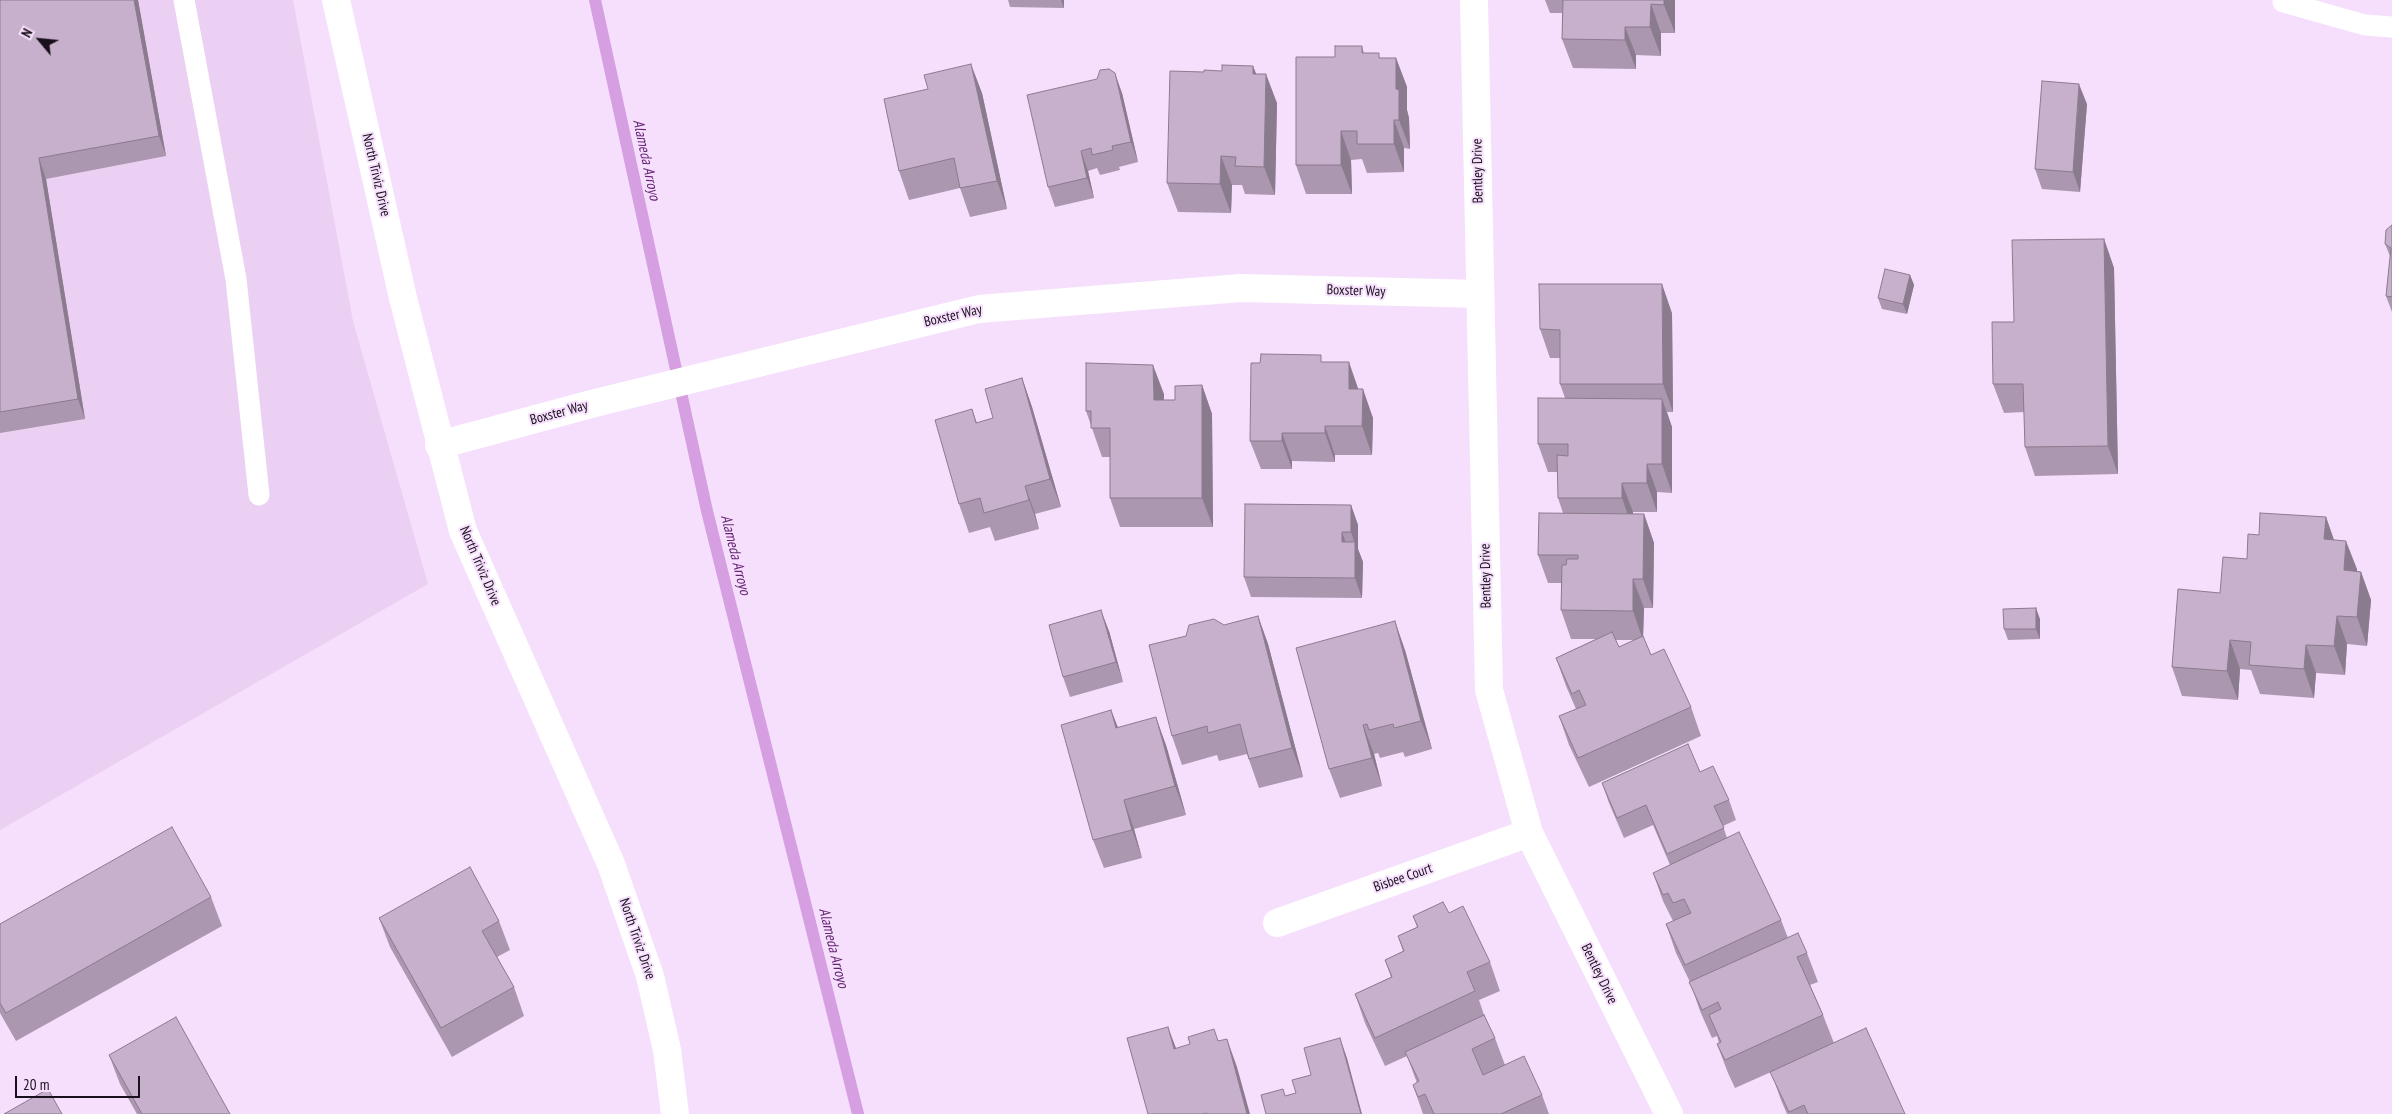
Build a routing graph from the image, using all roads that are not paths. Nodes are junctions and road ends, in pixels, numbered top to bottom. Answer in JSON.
{"nodes":[{"id":1,"x":184,"y":0,"type":"edge"},
{"id":2,"x":336,"y":0,"type":"edge"},
{"id":3,"x":1474,"y":0,"type":"edge"},
{"id":4,"x":2283,"y":0,"type":"edge"},
{"id":5,"x":2392,"y":27,"type":"edge"},
{"id":6,"x":1480,"y":294,"type":"junction"},
{"id":7,"x":439,"y":445,"type":"junction"},
{"id":8,"x":258,"y":495,"type":"dead end"},
{"id":9,"x":1530,"y":834,"type":"junction"},
{"id":10,"x":1277,"y":923,"type":"dead end"},
{"id":11,"x":676,"y":1114,"type":"edge"},
{"id":12,"x":1669,"y":1114,"type":"edge"}],
"edges":[{"from":1,"to":8,"type":"lane"},
{"from":2,"to":7,"type":"street","name":"North Triviz Drive"},
{"from":3,"to":6,"type":"street","name":"Bentley Drive"},
{"from":4,"to":5,"type":"lane"},
{"from":6,"to":7,"type":"street","name":"Boxster Way"},
{"from":6,"to":9,"type":"street","name":"Bentley Drive"},
{"from":7,"to":11,"type":"street","name":"North Triviz Drive"},
{"from":9,"to":10,"type":"street","name":"Bisbee Court"},
{"from":9,"to":12,"type":"street","name":"Bentley Drive"}]}
